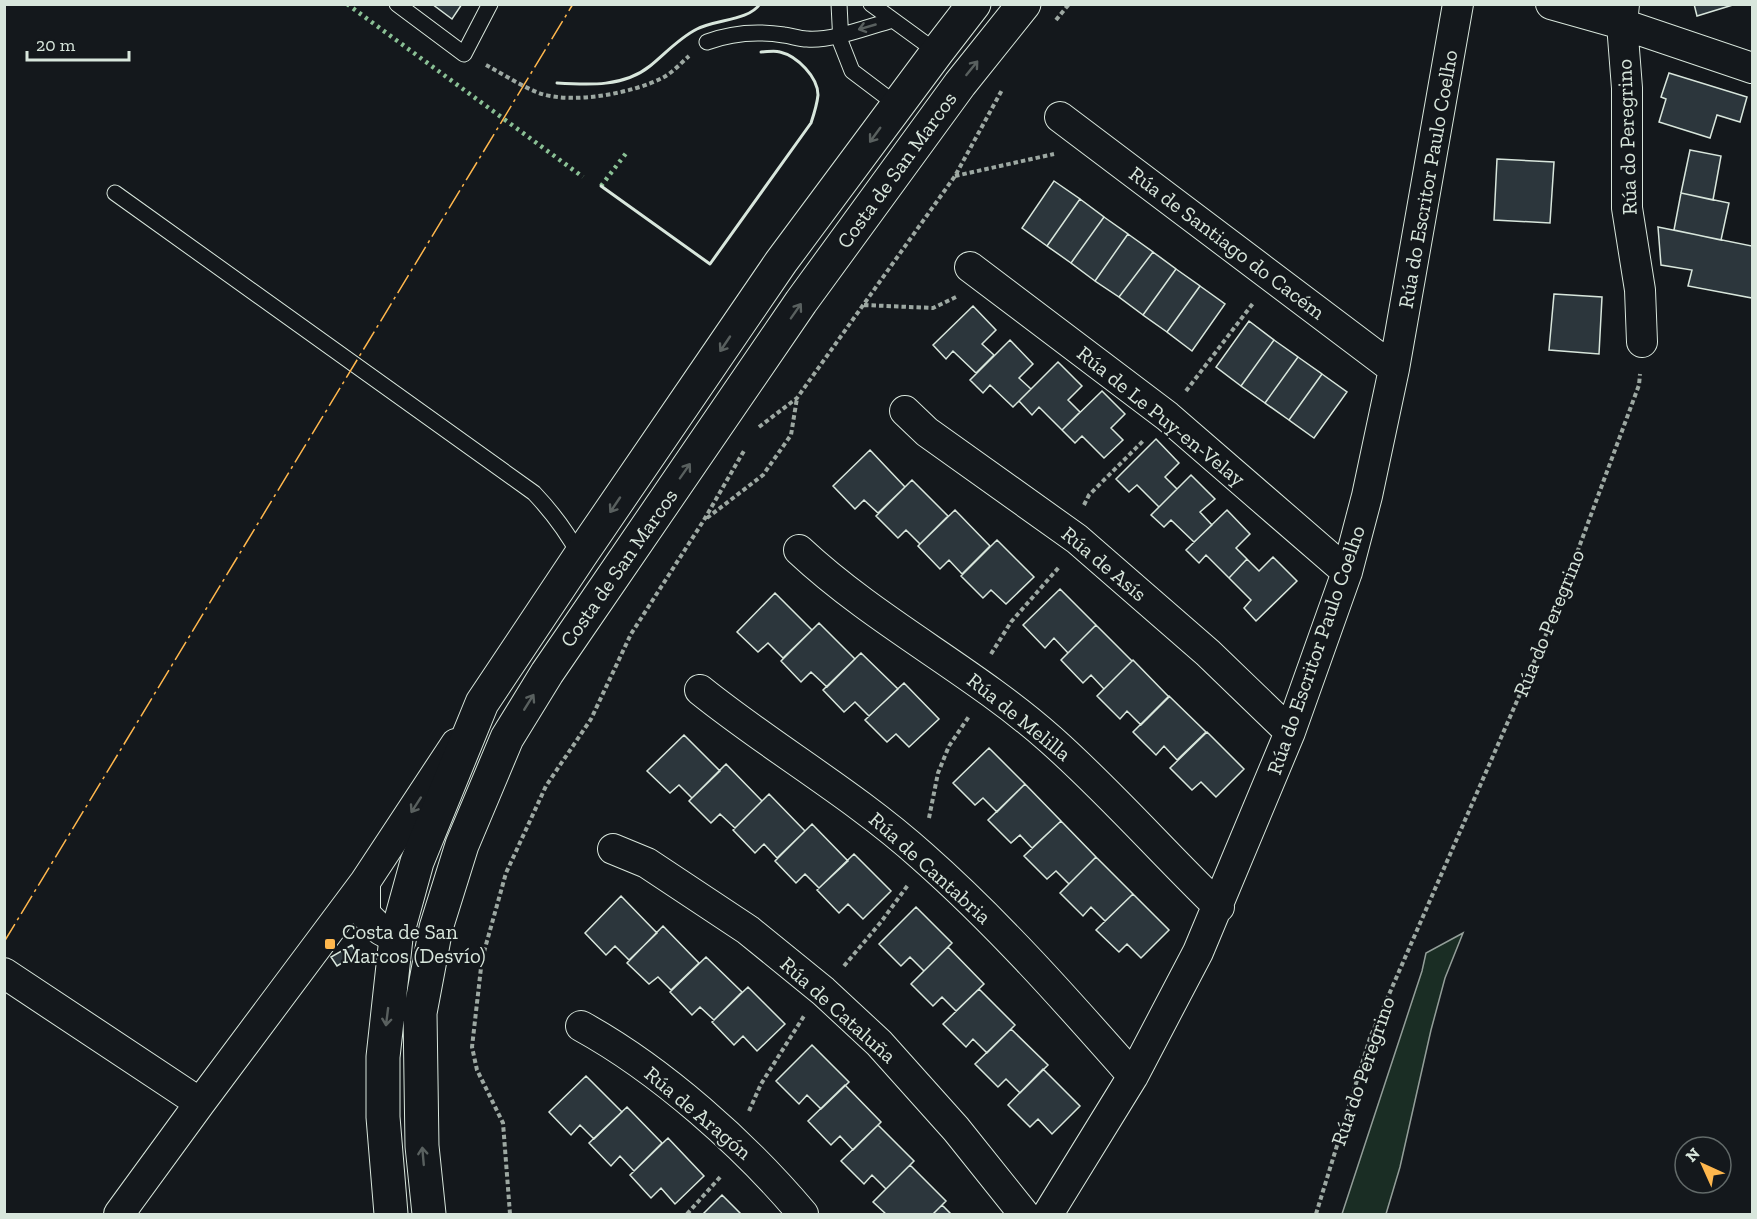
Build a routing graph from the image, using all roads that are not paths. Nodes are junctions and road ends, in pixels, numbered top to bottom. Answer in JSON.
{"nodes":[{"id":1,"x":397,"y":4,"type":"edge"},
{"id":2,"x":490,"y":4,"type":"edge"},
{"id":3,"x":839,"y":4,"type":"edge"},
{"id":4,"x":871,"y":4,"type":"edge"},
{"id":5,"x":974,"y":4,"type":"edge"},
{"id":6,"x":1024,"y":4,"type":"edge"},
{"id":7,"x":1458,"y":4,"type":"edge"},
{"id":8,"x":1551,"y":4,"type":"edge"},
{"id":9,"x":1623,"y":14,"type":"edge"},
{"id":10,"x":892,"y":20,"type":"junction"},
{"id":11,"x":841,"y":35,"type":"junction"},
{"id":12,"x":706,"y":42,"type":"road end"},
{"id":13,"x":937,"y":52,"type":"junction"},
{"id":14,"x":1752,"y":68,"type":"edge"},
{"id":15,"x":897,"y":105,"type":"junction"},
{"id":16,"x":1060,"y":117,"type":"dead end"},
{"id":17,"x":115,"y":193,"type":"dead end"},
{"id":18,"x":980,"y":274,"type":"road end"},
{"id":19,"x":1642,"y":342,"type":"road end"},
{"id":20,"x":1394,"y":369,"type":"junction"},
{"id":21,"x":905,"y":411,"type":"dead end"},
{"id":22,"x":799,"y":550,"type":"dead end"},
{"id":23,"x":580,"y":556,"type":"junction"},
{"id":24,"x":1347,"y":572,"type":"junction"},
{"id":25,"x":700,"y":690,"type":"dead end"},
{"id":26,"x":482,"y":704,"type":"junction"},
{"id":27,"x":1290,"y":732,"type":"junction"},
{"id":28,"x":507,"y":738,"type":"junction"},
{"id":29,"x":613,"y":849,"type":"dead end"},
{"id":30,"x":422,"y":876,"type":"junction"},
{"id":31,"x":365,"y":882,"type":"junction"},
{"id":32,"x":1219,"y":907,"type":"junction"},
{"id":33,"x":365,"y":914,"type":"junction"},
{"id":34,"x":408,"y":930,"type":"junction"},
{"id":35,"x":323,"y":937,"type":"junction"},
{"id":36,"x":4,"y":973,"type":"edge"},
{"id":37,"x":420,"y":1013,"type":"junction"},
{"id":38,"x":581,"y":1026,"type":"dead end"},
{"id":39,"x":1133,"y":1076,"type":"junction"},
{"id":40,"x":200,"y":1103,"type":"junction"},
{"id":41,"x":119,"y":1215,"type":"edge"},
{"id":42,"x":391,"y":1215,"type":"edge"},
{"id":43,"x":429,"y":1215,"type":"edge"},
{"id":44,"x":802,"y":1215,"type":"edge"},
{"id":45,"x":1024,"y":1215,"type":"edge"},
{"id":46,"x":1048,"y":1215,"type":"edge"}],
"edges":[{"from":1,"to":2,"type":"lane"},
{"from":3,"to":11,"type":"lane"},
{"from":4,"to":10,"type":"lane"},
{"from":5,"to":13,"type":"main road","name":"Costa de San Marcos"},
{"from":28,"to":6,"type":"main road","name":"Costa de San Marcos","one_way":true},
{"from":7,"to":20,"type":"street","name":"Rúa do Escritor Paulo Coelho"},
{"from":8,"to":9,"type":"street"},
{"from":9,"to":14,"type":"street"},
{"from":9,"to":19,"type":"street","name":"Rúa do Peregrino"},
{"from":10,"to":11,"type":"lane","one_way":true},
{"from":10,"to":13,"type":"lane"},
{"from":11,"to":12,"type":"lane"},
{"from":11,"to":15,"type":"lane"},
{"from":13,"to":15,"type":"main road","name":"Costa de San Marcos"},
{"from":15,"to":23,"type":"main road","name":"Costa de San Marcos","one_way":true},
{"from":16,"to":20,"type":"street","name":"Rúa de Santiago do Cacém"},
{"from":17,"to":23,"type":"lane"},
{"from":18,"to":24,"type":"street","name":"Rúa de Le Puy-en-Velay"},
{"from":20,"to":24,"type":"street","name":"Rúa do Escritor Paulo Coelho"},
{"from":21,"to":27,"type":"street","name":"Rúa de Asís"},
{"from":22,"to":32,"type":"street","name":"Rúa de Melilla"},
{"from":23,"to":26,"type":"main road","name":"Costa de San Marcos"},
{"from":24,"to":27,"type":"street","name":"Rúa do Escritor Paulo Coelho"},
{"from":25,"to":39,"type":"street","name":"Rúa de Cantabria"},
{"from":26,"to":30,"type":"main road","name":"Costa de San Marcos"},
{"from":26,"to":31,"type":"street","one_way":true},
{"from":27,"to":32,"type":"street","name":"Rúa do Escritor Paulo Coelho"},
{"from":28,"to":30,"type":"main road"},
{"from":28,"to":37,"type":"main road","name":"Costa de San Marcos"},
{"from":29,"to":45,"type":"street","name":"Rúa de Cataluña"},
{"from":30,"to":31,"type":"street"},
{"from":30,"to":34,"type":"main road","name":"Costa de San Marcos"},
{"from":31,"to":33,"type":"street"},
{"from":31,"to":35,"type":"street"},
{"from":32,"to":39,"type":"street","name":"Rúa do Escritor Paulo Coelho"},
{"from":33,"to":34,"type":"street"},
{"from":33,"to":35,"type":"street"},
{"from":34,"to":37,"type":"main road"},
{"from":34,"to":42,"type":"main road","name":"Costa de San Marcos","one_way":true},
{"from":35,"to":40,"type":"street"},
{"from":36,"to":40,"type":"street"},
{"from":43,"to":37,"type":"main road","name":"Costa de San Marcos","one_way":true},
{"from":38,"to":44,"type":"street","name":"Rúa de Aragón"},
{"from":39,"to":46,"type":"street","name":"Rúa do Escritor Paulo Coelho"},
{"from":40,"to":41,"type":"street"}]}
